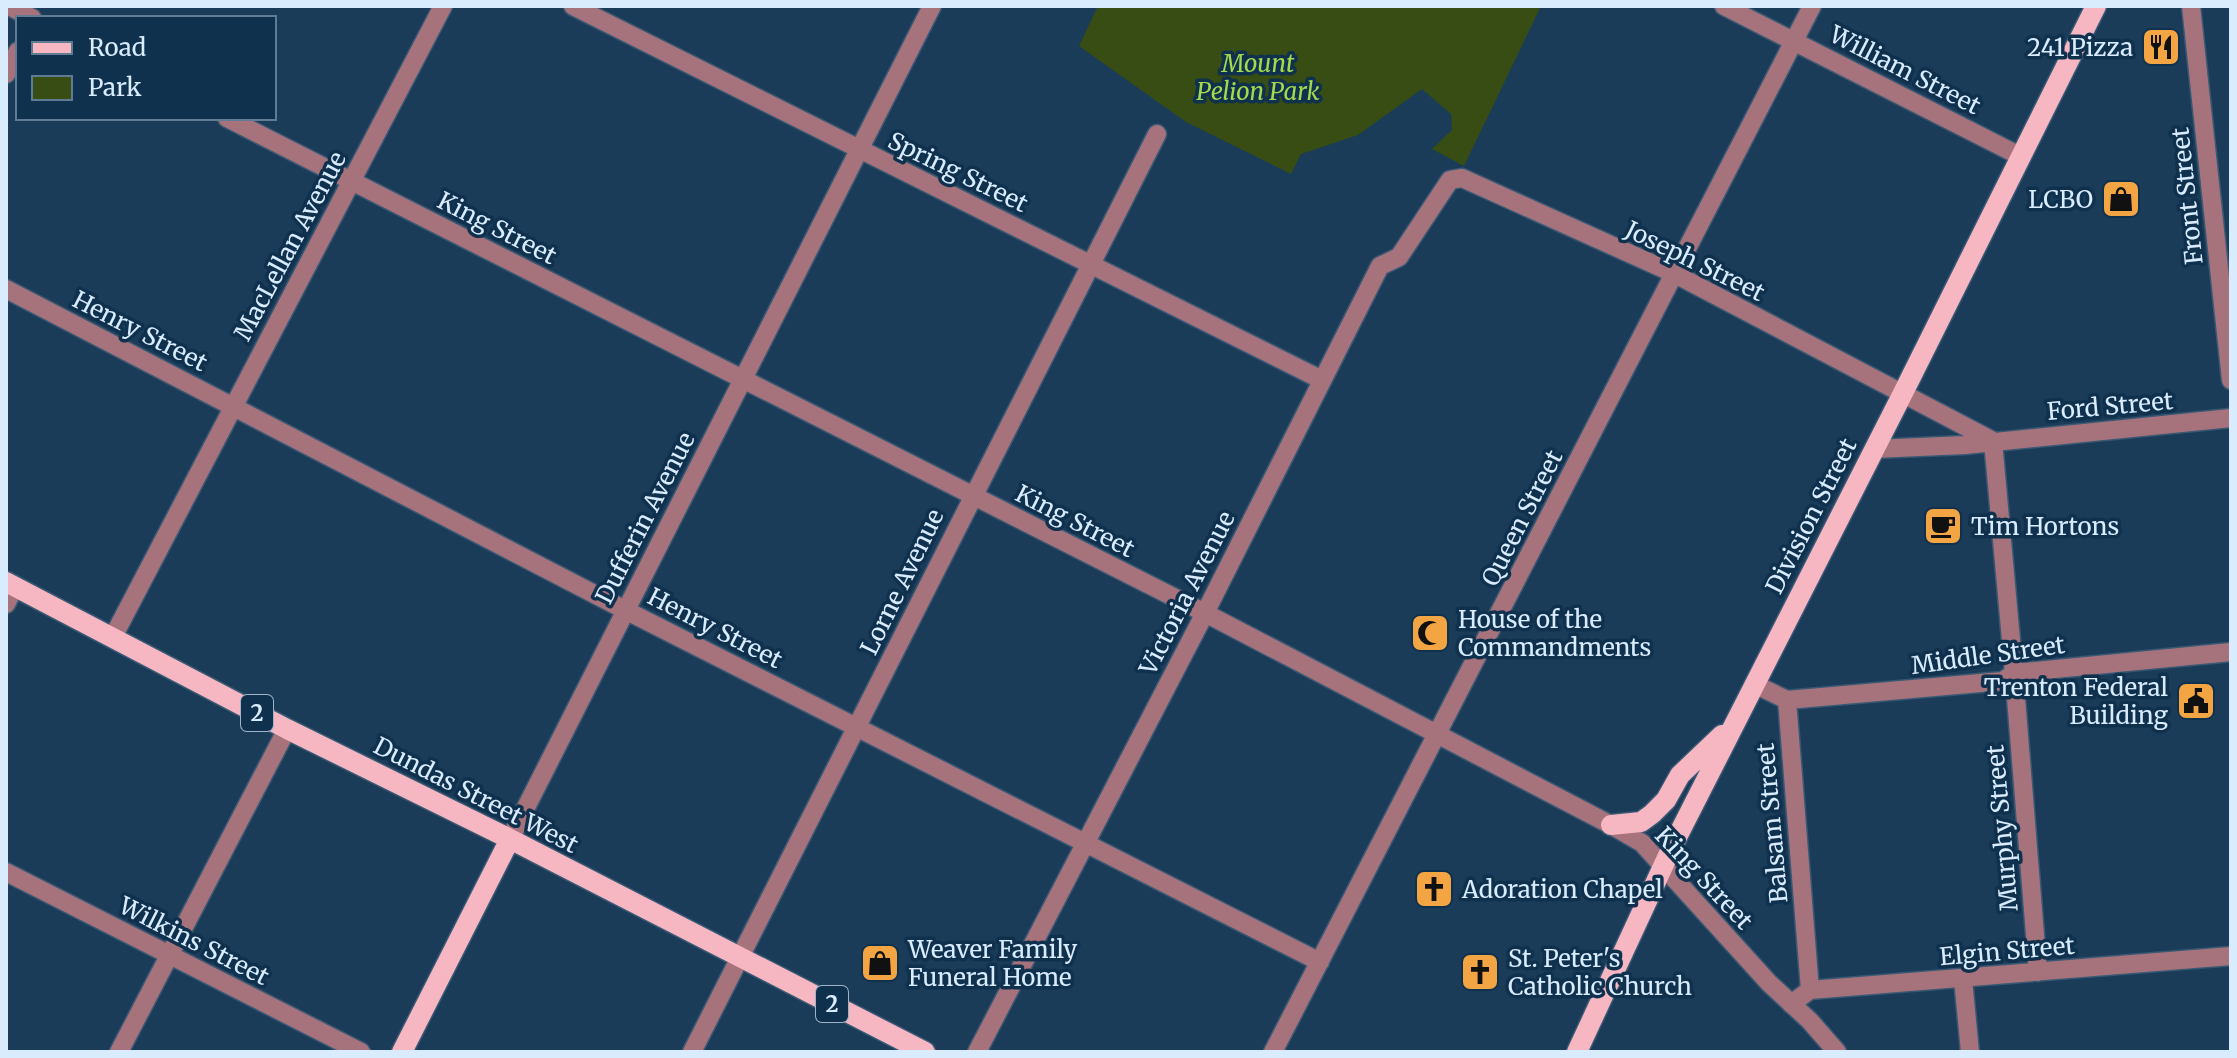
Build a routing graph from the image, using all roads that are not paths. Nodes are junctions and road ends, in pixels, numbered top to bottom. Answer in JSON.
{"nodes":[{"id":1,"x":9,"y":6,"type":"edge"},
{"id":2,"x":443,"y":6,"type":"edge"},
{"id":3,"x":573,"y":6,"type":"edge"},
{"id":4,"x":932,"y":6,"type":"edge"},
{"id":5,"x":1724,"y":6,"type":"edge"},
{"id":6,"x":1812,"y":6,"type":"edge"},
{"id":7,"x":2096,"y":6,"type":"edge"},
{"id":8,"x":2191,"y":6,"type":"edge"},
{"id":9,"x":30,"y":16,"type":"edge"},
{"id":10,"x":1794,"y":41,"type":"junction"},
{"id":11,"x":16,"y":55,"type":"edge"},
{"id":12,"x":6,"y":74,"type":"edge"},
{"id":13,"x":231,"y":120,"type":"edge"},
{"id":14,"x":1157,"y":134,"type":"dead end"},
{"id":15,"x":860,"y":150,"type":"junction"},
{"id":16,"x":2020,"y":156,"type":"junction"},
{"id":17,"x":1462,"y":178,"type":"joint"},
{"id":18,"x":351,"y":181,"type":"junction"},
{"id":19,"x":1092,"y":265,"type":"junction"},
{"id":20,"x":1673,"y":273,"type":"junction"},
{"id":21,"x":6,"y":289,"type":"edge"},
{"id":22,"x":744,"y":380,"type":"junction"},
{"id":23,"x":1322,"y":380,"type":"junction"},
{"id":24,"x":2231,"y":380,"type":"edge"},
{"id":25,"x":1902,"y":395,"type":"junction"},
{"id":26,"x":233,"y":407,"type":"junction"},
{"id":27,"x":2231,"y":418,"type":"edge"},
{"id":28,"x":1993,"y":441,"type":"junction"},
{"id":29,"x":1874,"y":449,"type":"junction"},
{"id":30,"x":972,"y":496,"type":"junction"},
{"id":31,"x":9,"y":591,"type":"edge"},
{"id":32,"x":627,"y":611,"type":"junction"},
{"id":33,"x":1205,"y":613,"type":"junction"},
{"id":34,"x":113,"y":637,"type":"junction"},
{"id":35,"x":2231,"y":652,"type":"edge"},
{"id":36,"x":2014,"y":673,"type":"junction"},
{"id":37,"x":1754,"y":684,"type":"junction"},
{"id":38,"x":1787,"y":700,"type":"junction"},
{"id":39,"x":1734,"y":724,"type":"junction"},
{"id":40,"x":857,"y":727,"type":"junction"},
{"id":41,"x":287,"y":729,"type":"junction"},
{"id":42,"x":1438,"y":735,"type":"junction"},
{"id":43,"x":1611,"y":825,"type":"junction"},
{"id":44,"x":510,"y":839,"type":"junction"},
{"id":45,"x":1087,"y":843,"type":"junction"},
{"id":46,"x":1663,"y":865,"type":"junction"},
{"id":47,"x":6,"y":872,"type":"edge"},
{"id":48,"x":168,"y":955,"type":"junction"},
{"id":49,"x":2231,"y":956,"type":"edge"},
{"id":50,"x":739,"y":957,"type":"junction"},
{"id":51,"x":1320,"y":962,"type":"junction"},
{"id":52,"x":2038,"y":972,"type":"junction"},
{"id":53,"x":1963,"y":979,"type":"junction"},
{"id":54,"x":1810,"y":990,"type":"junction"},
{"id":55,"x":1791,"y":1004,"type":"junction"},
{"id":56,"x":1833,"y":1050,"type":"edge"},
{"id":57,"x":119,"y":1052,"type":"edge"},
{"id":58,"x":361,"y":1052,"type":"edge"},
{"id":59,"x":402,"y":1052,"type":"edge"},
{"id":60,"x":692,"y":1052,"type":"edge"},
{"id":61,"x":925,"y":1052,"type":"edge"},
{"id":62,"x":977,"y":1052,"type":"edge"},
{"id":63,"x":1273,"y":1052,"type":"edge"},
{"id":64,"x":1577,"y":1052,"type":"edge"},
{"id":65,"x":1970,"y":1052,"type":"edge"}],
"edges":[{"from":1,"to":9,"type":"street"},
{"from":2,"to":18,"type":"street","name":"MacLellan Avenue"},
{"from":3,"to":15,"type":"street","name":"Spring Street"},
{"from":4,"to":15,"type":"street","name":"Dufferin Avenue"},
{"from":5,"to":10,"type":"street","name":"William Street"},
{"from":6,"to":10,"type":"street","name":"Queen Street"},
{"from":7,"to":16,"type":"main road","name":"Division Street"},
{"from":8,"to":24,"type":"street","name":"Front Street"},
{"from":10,"to":16,"type":"street","name":"William Street"},
{"from":10,"to":20,"type":"street","name":"Queen Street"},
{"from":11,"to":12,"type":"street"},
{"from":13,"to":18,"type":"street","name":"King Street"},
{"from":14,"to":19,"type":"street","name":"Lorne Avenue"},
{"from":15,"to":19,"type":"street","name":"Spring Street"},
{"from":15,"to":22,"type":"street","name":"Dufferin Avenue"},
{"from":16,"to":25,"type":"main road","name":"Division Street"},
{"from":17,"to":20,"type":"street","name":"Joseph Street"},
{"from":17,"to":23,"type":"street","name":"Victoria Avenue"},
{"from":18,"to":22,"type":"street","name":"King Street"},
{"from":18,"to":26,"type":"street","name":"MacLellan Avenue"},
{"from":19,"to":23,"type":"street","name":"Spring Street"},
{"from":19,"to":30,"type":"street","name":"Lorne Avenue"},
{"from":20,"to":25,"type":"street","name":"Joseph Street"},
{"from":20,"to":42,"type":"street","name":"Queen Street"},
{"from":21,"to":26,"type":"street","name":"Henry Street"},
{"from":22,"to":30,"type":"street","name":"King Street"},
{"from":22,"to":32,"type":"street","name":"Dufferin Avenue"},
{"from":23,"to":33,"type":"street","name":"Victoria Avenue"},
{"from":25,"to":28,"type":"street"},
{"from":25,"to":29,"type":"main road","name":"Division Street"},
{"from":26,"to":32,"type":"street","name":"Henry Street"},
{"from":26,"to":34,"type":"street","name":"MacLellan Avenue"},
{"from":27,"to":28,"type":"street","name":"Ford Street"},
{"from":28,"to":29,"type":"street","name":"Ford Street"},
{"from":28,"to":36,"type":"street","name":"Murphy Street"},
{"from":29,"to":37,"type":"main road","name":"Division Street"},
{"from":30,"to":33,"type":"street","name":"King Street"},
{"from":30,"to":40,"type":"street","name":"Lorne Avenue"},
{"from":31,"to":34,"type":"main road","name":"Dundas Street West","number":"2"},
{"from":32,"to":40,"type":"street","name":"Henry Street"},
{"from":32,"to":44,"type":"street","name":"Dufferin Avenue"},
{"from":33,"to":42,"type":"street","name":"King Street"},
{"from":33,"to":45,"type":"street","name":"Victoria Avenue"},
{"from":34,"to":41,"type":"main road","name":"Dundas Street West","number":"2"},
{"from":35,"to":36,"type":"street","name":"Middle Street"},
{"from":36,"to":38,"type":"street","name":"Middle Street"},
{"from":36,"to":52,"type":"street","name":"Murphy Street"},
{"from":37,"to":38,"type":"street"},
{"from":37,"to":39,"type":"main road","name":"Division Street"},
{"from":38,"to":54,"type":"street","name":"Balsam Street"},
{"from":39,"to":43,"type":"main road"},
{"from":39,"to":46,"type":"main road","name":"Division Street"},
{"from":40,"to":45,"type":"street","name":"Henry Street"},
{"from":40,"to":50,"type":"street","name":"Lorne Avenue"},
{"from":41,"to":44,"type":"main road","name":"Dundas Street West","number":"2"},
{"from":41,"to":48,"type":"street"},
{"from":42,"to":43,"type":"street","name":"King Street"},
{"from":42,"to":51,"type":"street","name":"Queen Street"},
{"from":43,"to":46,"type":"street","name":"King Street"},
{"from":44,"to":50,"type":"main road","name":"Dundas Street West","number":"2"},
{"from":44,"to":59,"type":"main road","name":"Dufferin Avenue"},
{"from":45,"to":51,"type":"street","name":"Henry Street"},
{"from":45,"to":62,"type":"street","name":"Victoria Avenue"},
{"from":46,"to":55,"type":"street","name":"King Street"},
{"from":46,"to":64,"type":"main road","name":"Division Street"},
{"from":47,"to":48,"type":"street","name":"Wilkins Street"},
{"from":48,"to":57,"type":"street"},
{"from":48,"to":58,"type":"street","name":"Wilkins Street"},
{"from":49,"to":52,"type":"street","name":"Elgin Street"},
{"from":50,"to":60,"type":"street","name":"Lorne Avenue"},
{"from":50,"to":61,"type":"main road","name":"Dundas Street West","number":"2"},
{"from":51,"to":63,"type":"street","name":"Queen Street"},
{"from":52,"to":53,"type":"street","name":"Elgin Street"},
{"from":53,"to":54,"type":"street","name":"Elgin Street"},
{"from":53,"to":65,"type":"street"},
{"from":54,"to":55,"type":"street"},
{"from":55,"to":56,"type":"street","name":"King Street"}]}
